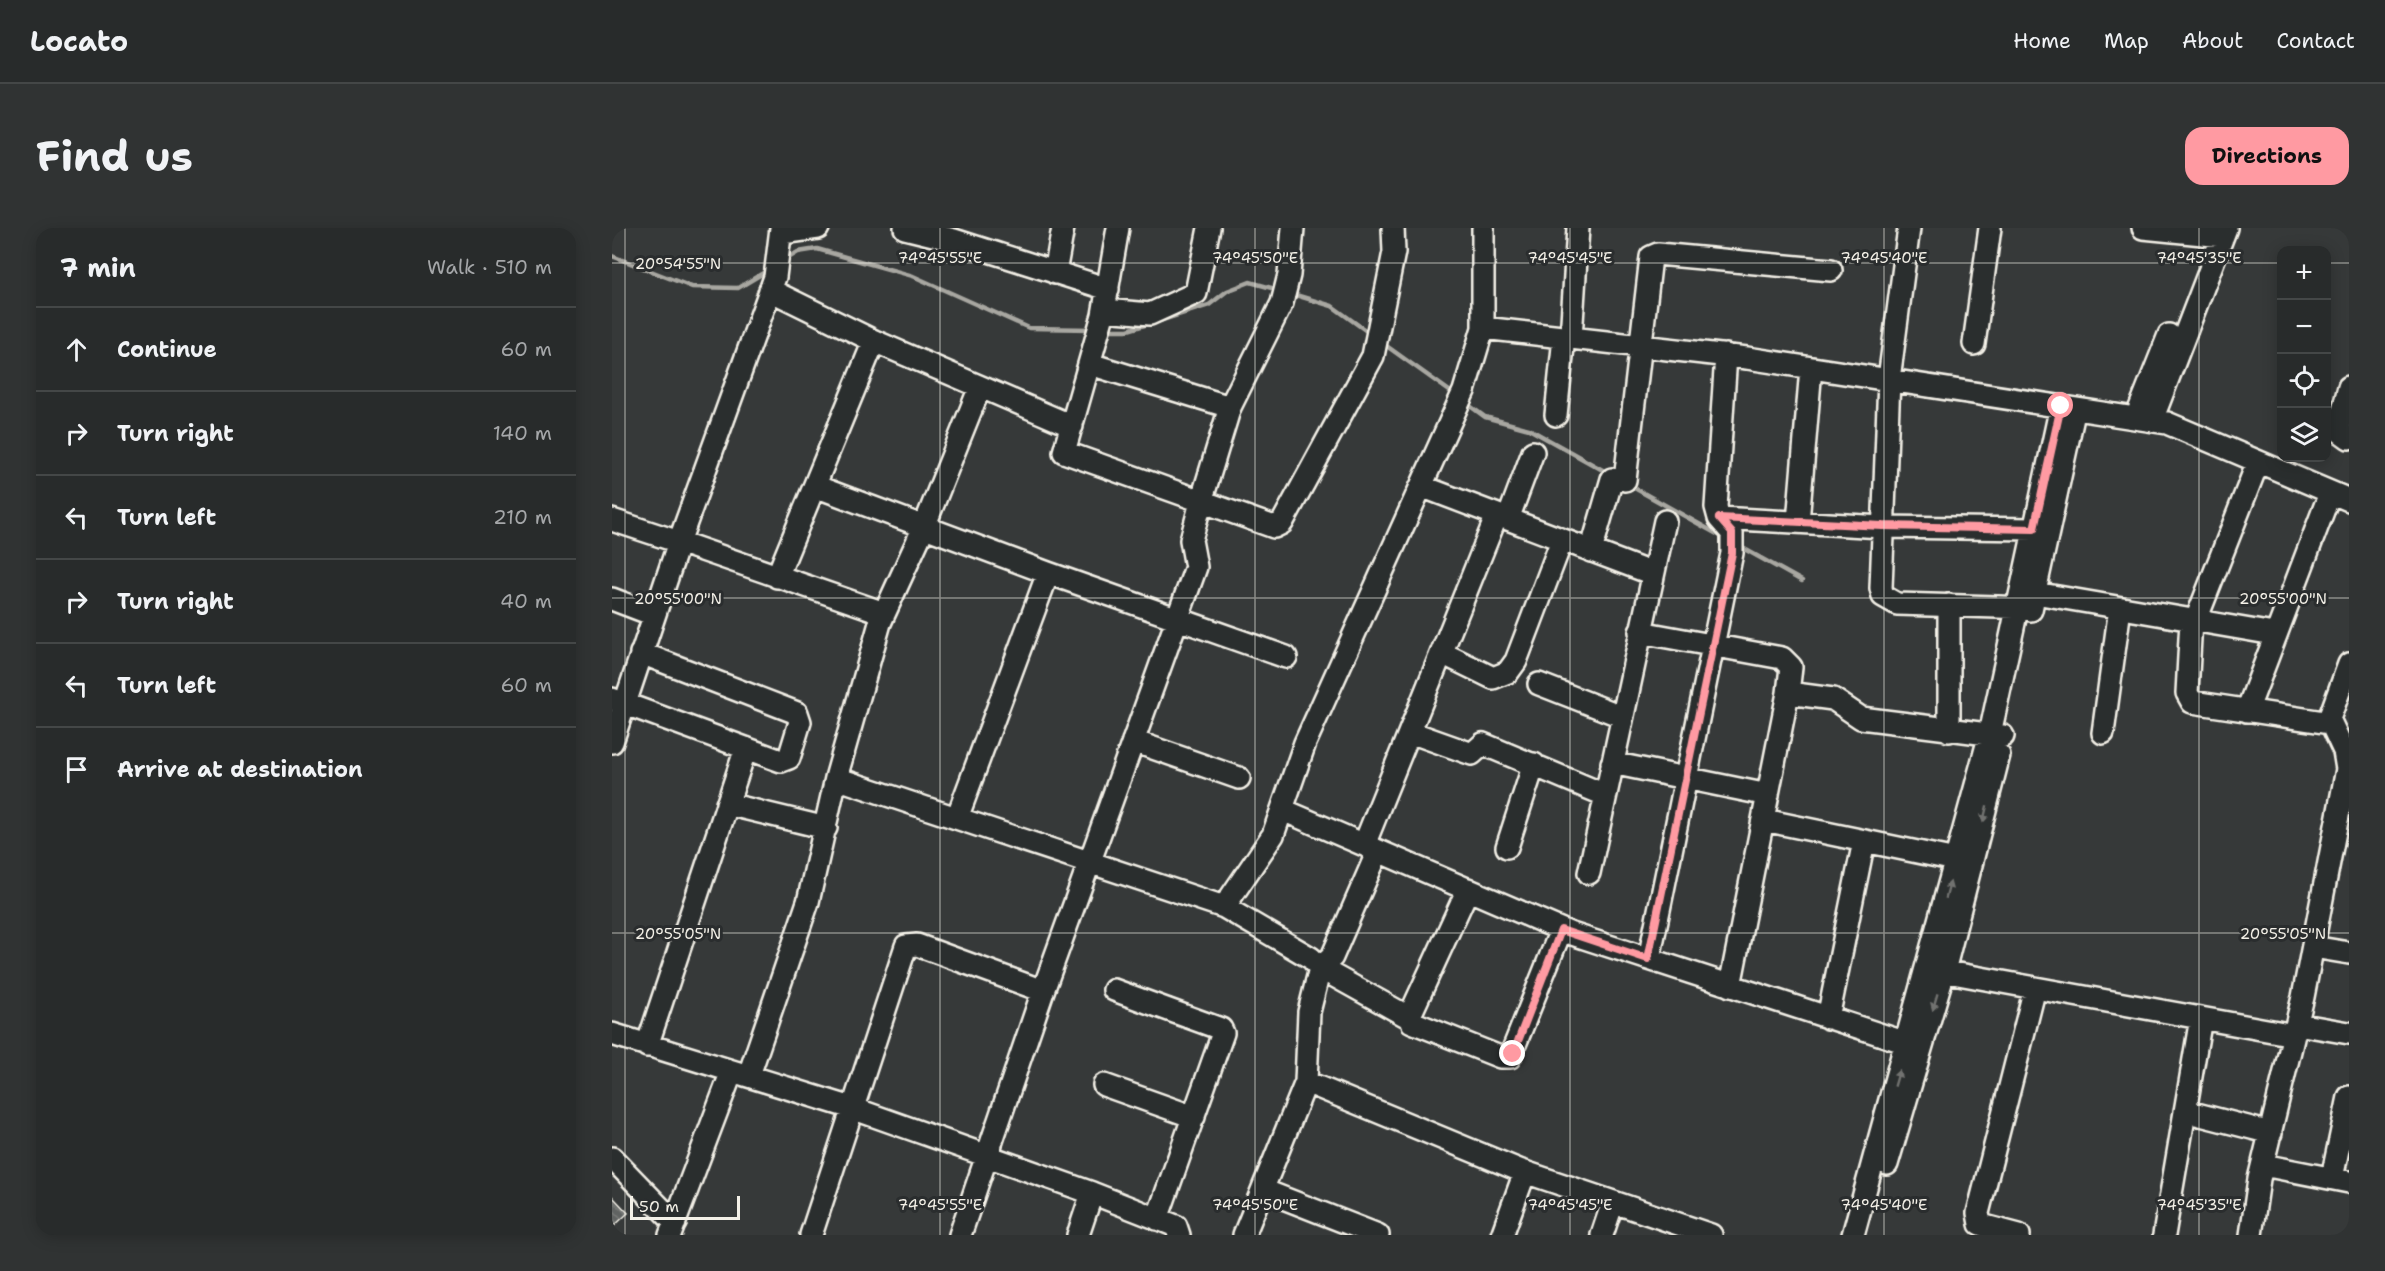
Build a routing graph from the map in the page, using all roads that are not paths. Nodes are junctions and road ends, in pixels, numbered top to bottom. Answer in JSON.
{"nodes":[{"id":1,"x":818,"y":228,"type":"edge"},
{"id":2,"x":904,"y":228,"type":"edge"},
{"id":3,"x":1063,"y":228,"type":"edge"},
{"id":4,"x":1119,"y":228,"type":"edge"},
{"id":5,"x":1209,"y":228,"type":"edge"},
{"id":6,"x":1293,"y":228,"type":"edge"},
{"id":7,"x":1394,"y":228,"type":"edge"},
{"id":8,"x":1484,"y":228,"type":"edge"},
{"id":9,"x":1578,"y":228,"type":"edge"},
{"id":10,"x":1909,"y":228,"type":"edge"},
{"id":11,"x":1990,"y":228,"type":"edge"},
{"id":12,"x":2143,"y":228,"type":"edge"},
{"id":13,"x":2218,"y":232,"type":"edge"},
{"id":14,"x":955,"y":234,"type":"edge"},
{"id":15,"x":781,"y":238,"type":"edge"},
{"id":16,"x":1831,"y":270,"type":"dead end"},
{"id":17,"x":1055,"y":273,"type":"junction"},
{"id":18,"x":772,"y":284,"type":"junction"},
{"id":19,"x":1108,"y":289,"type":"junction"},
{"id":20,"x":1104,"y":313,"type":"junction"},
{"id":21,"x":1483,"y":328,"type":"junction"},
{"id":22,"x":1567,"y":337,"type":"junction"},
{"id":23,"x":874,"y":341,"type":"junction"},
{"id":24,"x":1974,"y":344,"type":"dead end"},
{"id":25,"x":1639,"y":345,"type":"junction"},
{"id":26,"x":1092,"y":355,"type":"junction"},
{"id":27,"x":1726,"y":355,"type":"junction"},
{"id":28,"x":1811,"y":368,"type":"junction"},
{"id":29,"x":1888,"y":379,"type":"junction"},
{"id":30,"x":980,"y":387,"type":"junction"},
{"id":31,"x":2349,"y":387,"type":"edge"},
{"id":32,"x":1230,"y":407,"type":"junction"},
{"id":33,"x":2068,"y":407,"type":"junction"},
{"id":34,"x":1556,"y":415,"type":"dead end"},
{"id":35,"x":2144,"y":419,"type":"junction"},
{"id":36,"x":1072,"y":426,"type":"junction"},
{"id":37,"x":2349,"y":438,"type":"edge"},
{"id":38,"x":1533,"y":452,"type":"dead end"},
{"id":39,"x":2258,"y":462,"type":"junction"},
{"id":40,"x":815,"y":486,"type":"junction"},
{"id":41,"x":1421,"y":486,"type":"junction"},
{"id":42,"x":2340,"y":496,"type":"edge"},
{"id":43,"x":1201,"y":502,"type":"junction"},
{"id":44,"x":1503,"y":517,"type":"junction"},
{"id":45,"x":612,"y":520,"type":"edge"},
{"id":46,"x":1665,"y":521,"type":"dead end"},
{"id":47,"x":1798,"y":522,"type":"junction"},
{"id":48,"x":1883,"y":526,"type":"junction"},
{"id":49,"x":924,"y":527,"type":"junction"},
{"id":50,"x":2034,"y":529,"type":"junction"},
{"id":51,"x":1728,"y":534,"type":"junction"},
{"id":52,"x":1562,"y":540,"type":"junction"},
{"id":53,"x":679,"y":542,"type":"junction"},
{"id":54,"x":1591,"y":551,"type":"junction"},
{"id":55,"x":1048,"y":573,"type":"junction"},
{"id":56,"x":1653,"y":574,"type":"junction"},
{"id":57,"x":777,"y":577,"type":"junction"},
{"id":58,"x":612,"y":599,"type":"edge"},
{"id":59,"x":2028,"y":602,"type":"junction"},
{"id":60,"x":1949,"y":605,"type":"junction"},
{"id":61,"x":2120,"y":608,"type":"junction"},
{"id":62,"x":884,"y":613,"type":"junction"},
{"id":63,"x":654,"y":615,"type":"junction"},
{"id":64,"x":1176,"y":619,"type":"junction"},
{"id":65,"x":2193,"y":620,"type":"junction"},
{"id":66,"x":1640,"y":632,"type":"junction"},
{"id":67,"x":2274,"y":634,"type":"junction"},
{"id":68,"x":1713,"y":645,"type":"junction"},
{"id":69,"x":642,"y":653,"type":"junction"},
{"id":70,"x":1442,"y":653,"type":"junction"},
{"id":71,"x":1286,"y":657,"type":"dead end"},
{"id":72,"x":2349,"y":664,"type":"edge"},
{"id":73,"x":1539,"y":684,"type":"dead end"},
{"id":74,"x":1788,"y":693,"type":"junction"},
{"id":75,"x":618,"y":701,"type":"edge"},
{"id":76,"x":2247,"y":711,"type":"junction"},
{"id":77,"x":1621,"y":716,"type":"junction"},
{"id":78,"x":2330,"y":723,"type":"junction"},
{"id":79,"x":1949,"y":731,"type":"junction"},
{"id":80,"x":1410,"y":732,"type":"junction"},
{"id":81,"x":2103,"y":733,"type":"dead end"},
{"id":82,"x":1997,"y":735,"type":"junction"},
{"id":83,"x":1133,"y":741,"type":"junction"},
{"id":84,"x":612,"y":742,"type":"edge"},
{"id":85,"x":746,"y":748,"type":"junction"},
{"id":86,"x":1612,"y":763,"type":"junction"},
{"id":87,"x":1534,"y":764,"type":"junction"},
{"id":88,"x":1686,"y":777,"type":"junction"},
{"id":89,"x":836,"y":778,"type":"junction"},
{"id":90,"x":1239,"y":778,"type":"dead end"},
{"id":91,"x":1605,"y":795,"type":"junction"},
{"id":92,"x":1768,"y":795,"type":"junction"},
{"id":93,"x":727,"y":804,"type":"junction"},
{"id":94,"x":1282,"y":810,"type":"junction"},
{"id":95,"x":957,"y":818,"type":"junction"},
{"id":96,"x":1764,"y":820,"type":"junction"},
{"id":97,"x":826,"y":828,"type":"junction"},
{"id":98,"x":1864,"y":841,"type":"junction"},
{"id":99,"x":1507,"y":847,"type":"dead end"},
{"id":100,"x":1371,"y":848,"type":"junction"},
{"id":101,"x":1956,"y":860,"type":"junction"},
{"id":102,"x":1090,"y":861,"type":"junction"},
{"id":103,"x":1589,"y":873,"type":"dead end"},
{"id":104,"x":1468,"y":890,"type":"junction"},
{"id":105,"x":1224,"y":907,"type":"junction"},
{"id":106,"x":1561,"y":930,"type":"junction"},
{"id":107,"x":2313,"y":947,"type":"junction"},
{"id":108,"x":2349,"y":952,"type":"edge"},
{"id":109,"x":1648,"y":959,"type":"junction"},
{"id":110,"x":1320,"y":968,"type":"junction"},
{"id":111,"x":1935,"y":970,"type":"junction"},
{"id":112,"x":1730,"y":986,"type":"junction"},
{"id":113,"x":2035,"y":988,"type":"junction"},
{"id":114,"x":1114,"y":990,"type":"dead end"},
{"id":115,"x":1043,"y":991,"type":"junction"},
{"id":116,"x":1410,"y":1018,"type":"junction"},
{"id":117,"x":1828,"y":1018,"type":"junction"},
{"id":118,"x":2201,"y":1018,"type":"junction"},
{"id":119,"x":2296,"y":1030,"type":"junction"},
{"id":120,"x":2349,"y":1033,"type":"edge"},
{"id":121,"x":612,"y":1034,"type":"edge"},
{"id":122,"x":1914,"y":1046,"type":"junction"},
{"id":123,"x":647,"y":1047,"type":"junction"},
{"id":124,"x":740,"y":1073,"type":"junction"},
{"id":125,"x":1306,"y":1082,"type":"junction"},
{"id":126,"x":1104,"y":1085,"type":"dead end"},
{"id":127,"x":2349,"y":1097,"type":"edge"},
{"id":128,"x":852,"y":1108,"type":"junction"},
{"id":129,"x":2185,"y":1111,"type":"junction"},
{"id":130,"x":1194,"y":1117,"type":"junction"},
{"id":131,"x":2271,"y":1133,"type":"junction"},
{"id":132,"x":988,"y":1157,"type":"junction"},
{"id":133,"x":612,"y":1158,"type":"edge"},
{"id":134,"x":2263,"y":1165,"type":"junction"},
{"id":135,"x":1526,"y":1172,"type":"junction"},
{"id":136,"x":2340,"y":1180,"type":"edge"},
{"id":137,"x":1263,"y":1190,"type":"junction"},
{"id":138,"x":1092,"y":1193,"type":"junction"},
{"id":139,"x":1613,"y":1202,"type":"junction"},
{"id":140,"x":1157,"y":1219,"type":"junction"},
{"id":141,"x":673,"y":1229,"type":"edge"},
{"id":142,"x":1698,"y":1233,"type":"edge"},
{"id":143,"x":812,"y":1235,"type":"edge"},
{"id":144,"x":960,"y":1235,"type":"edge"},
{"id":145,"x":1078,"y":1235,"type":"edge"},
{"id":146,"x":1179,"y":1235,"type":"edge"},
{"id":147,"x":1244,"y":1235,"type":"edge"},
{"id":148,"x":1378,"y":1235,"type":"edge"},
{"id":149,"x":1502,"y":1235,"type":"edge"},
{"id":150,"x":1602,"y":1235,"type":"edge"},
{"id":151,"x":1852,"y":1235,"type":"edge"},
{"id":152,"x":1867,"y":1235,"type":"edge"},
{"id":153,"x":2019,"y":1235,"type":"edge"},
{"id":154,"x":2164,"y":1235,"type":"edge"},
{"id":155,"x":2251,"y":1235,"type":"edge"}],
"edges":[{"from":1,"to":15,"type":"street"},
{"from":2,"to":14,"type":"street"},
{"from":3,"to":17,"type":"street"},
{"from":4,"to":19,"type":"street"},
{"from":5,"to":20,"type":"street"},
{"from":6,"to":32,"type":"street"},
{"from":7,"to":43,"type":"street"},
{"from":8,"to":21,"type":"street"},
{"from":9,"to":22,"type":"street"},
{"from":10,"to":29,"type":"street"},
{"from":11,"to":24,"type":"street"},
{"from":12,"to":13,"type":"street"},
{"from":13,"to":35,"type":"street"},
{"from":14,"to":17,"type":"street"},
{"from":15,"to":18,"type":"street"},
{"from":16,"to":25,"type":"street"},
{"from":17,"to":19,"type":"street"},
{"from":18,"to":23,"type":"street"},
{"from":18,"to":53,"type":"street"},
{"from":19,"to":20,"type":"street"},
{"from":20,"to":26,"type":"street"},
{"from":21,"to":22,"type":"street"},
{"from":21,"to":41,"type":"street"},
{"from":22,"to":25,"type":"street"},
{"from":22,"to":34,"type":"street"},
{"from":23,"to":30,"type":"street"},
{"from":23,"to":40,"type":"street"},
{"from":25,"to":27,"type":"street"},
{"from":25,"to":54,"type":"street"},
{"from":26,"to":32,"type":"street"},
{"from":26,"to":36,"type":"street"},
{"from":27,"to":28,"type":"street"},
{"from":27,"to":51,"type":"street"},
{"from":28,"to":29,"type":"street"},
{"from":28,"to":47,"type":"street"},
{"from":29,"to":33,"type":"street"},
{"from":29,"to":48,"type":"street"},
{"from":30,"to":36,"type":"street"},
{"from":30,"to":49,"type":"street"},
{"from":31,"to":37,"type":"street"},
{"from":32,"to":43,"type":"street"},
{"from":33,"to":35,"type":"street"},
{"from":33,"to":50,"type":"street"},
{"from":33,"to":59,"type":"street"},
{"from":35,"to":39,"type":"street"},
{"from":36,"to":43,"type":"street"},
{"from":38,"to":44,"type":"street"},
{"from":39,"to":42,"type":"street"},
{"from":39,"to":65,"type":"street"},
{"from":40,"to":49,"type":"street"},
{"from":40,"to":57,"type":"street"},
{"from":41,"to":44,"type":"street"},
{"from":41,"to":94,"type":"street"},
{"from":42,"to":67,"type":"street"},
{"from":43,"to":64,"type":"street"},
{"from":44,"to":52,"type":"street"},
{"from":44,"to":70,"type":"street"},
{"from":45,"to":53,"type":"street"},
{"from":46,"to":56,"type":"street"},
{"from":47,"to":48,"type":"street"},
{"from":47,"to":51,"type":"street"},
{"from":48,"to":50,"type":"street"},
{"from":48,"to":60,"type":"street"},
{"from":49,"to":55,"type":"street"},
{"from":49,"to":62,"type":"street"},
{"from":50,"to":59,"type":"street"},
{"from":51,"to":68,"type":"street"},
{"from":52,"to":54,"type":"street"},
{"from":52,"to":70,"type":"street"},
{"from":53,"to":57,"type":"street"},
{"from":53,"to":63,"type":"street"},
{"from":54,"to":56,"type":"street"},
{"from":55,"to":64,"type":"street"},
{"from":55,"to":95,"type":"street"},
{"from":56,"to":66,"type":"street"},
{"from":57,"to":62,"type":"street"},
{"from":58,"to":63,"type":"street"},
{"from":59,"to":60,"type":"street"},
{"from":59,"to":61,"type":"street"},
{"from":59,"to":82,"type":"street"},
{"from":60,"to":79,"type":"street"},
{"from":61,"to":65,"type":"street"},
{"from":61,"to":81,"type":"street"},
{"from":62,"to":89,"type":"street"},
{"from":63,"to":69,"type":"street"},
{"from":64,"to":71,"type":"street"},
{"from":64,"to":83,"type":"street"},
{"from":65,"to":67,"type":"street"},
{"from":65,"to":76,"type":"street"},
{"from":66,"to":68,"type":"street"},
{"from":66,"to":77,"type":"street"},
{"from":67,"to":76,"type":"street"},
{"from":68,"to":74,"type":"street"},
{"from":68,"to":88,"type":"street"},
{"from":69,"to":75,"type":"street"},
{"from":69,"to":85,"type":"street"},
{"from":70,"to":80,"type":"street"},
{"from":72,"to":78,"type":"street"},
{"from":73,"to":77,"type":"street"},
{"from":74,"to":79,"type":"street"},
{"from":74,"to":92,"type":"street"},
{"from":75,"to":84,"type":"street"},
{"from":75,"to":85,"type":"street"},
{"from":76,"to":78,"type":"street"},
{"from":77,"to":86,"type":"street"},
{"from":78,"to":107,"type":"street"},
{"from":79,"to":82,"type":"street"},
{"from":80,"to":87,"type":"street"},
{"from":80,"to":100,"type":"street"},
{"from":82,"to":101,"type":"street"},
{"from":82,"to":111,"type":"street","one_way":true},
{"from":83,"to":90,"type":"street"},
{"from":83,"to":102,"type":"street"},
{"from":85,"to":93,"type":"street"},
{"from":86,"to":88,"type":"street"},
{"from":86,"to":91,"type":"street"},
{"from":87,"to":91,"type":"street"},
{"from":87,"to":99,"type":"street"},
{"from":88,"to":92,"type":"street"},
{"from":88,"to":109,"type":"street"},
{"from":89,"to":95,"type":"street"},
{"from":89,"to":97,"type":"street"},
{"from":91,"to":103,"type":"street"},
{"from":92,"to":96,"type":"street"},
{"from":93,"to":97,"type":"street"},
{"from":93,"to":123,"type":"street"},
{"from":94,"to":100,"type":"street"},
{"from":94,"to":105,"type":"street"},
{"from":95,"to":102,"type":"street"},
{"from":96,"to":98,"type":"street"},
{"from":96,"to":112,"type":"street"},
{"from":97,"to":124,"type":"street"},
{"from":98,"to":101,"type":"street"},
{"from":98,"to":117,"type":"street"},
{"from":100,"to":104,"type":"street"},
{"from":100,"to":110,"type":"street"},
{"from":111,"to":101,"type":"street","one_way":true},
{"from":102,"to":105,"type":"street"},
{"from":102,"to":115,"type":"street"},
{"from":104,"to":106,"type":"street"},
{"from":104,"to":116,"type":"street"},
{"from":105,"to":110,"type":"street"},
{"from":106,"to":109,"type":"street"},
{"from":106,"to":116,"type":"street"},
{"from":107,"to":108,"type":"street"},
{"from":107,"to":119,"type":"street"},
{"from":109,"to":112,"type":"street"},
{"from":110,"to":116,"type":"street"},
{"from":110,"to":125,"type":"street"},
{"from":111,"to":113,"type":"street"},
{"from":111,"to":122,"type":"street"},
{"from":112,"to":117,"type":"street"},
{"from":113,"to":118,"type":"street"},
{"from":113,"to":153,"type":"street"},
{"from":114,"to":130,"type":"street"},
{"from":115,"to":128,"type":"street"},
{"from":115,"to":132,"type":"street"},
{"from":117,"to":122,"type":"street"},
{"from":118,"to":119,"type":"street"},
{"from":118,"to":129,"type":"street"},
{"from":119,"to":120,"type":"street"},
{"from":119,"to":131,"type":"street"},
{"from":121,"to":123,"type":"street"},
{"from":151,"to":122,"type":"street","one_way":true},
{"from":122,"to":152,"type":"street"},
{"from":123,"to":124,"type":"street"},
{"from":124,"to":128,"type":"street"},
{"from":124,"to":141,"type":"street"},
{"from":125,"to":135,"type":"street"},
{"from":125,"to":137,"type":"street"},
{"from":126,"to":130,"type":"street"},
{"from":127,"to":136,"type":"street"},
{"from":128,"to":132,"type":"street"},
{"from":128,"to":143,"type":"street"},
{"from":129,"to":131,"type":"street"},
{"from":129,"to":154,"type":"street"},
{"from":130,"to":140,"type":"street"},
{"from":131,"to":134,"type":"street"},
{"from":132,"to":138,"type":"street"},
{"from":132,"to":144,"type":"street"},
{"from":133,"to":141,"type":"street"},
{"from":134,"to":136,"type":"street"},
{"from":134,"to":155,"type":"street"},
{"from":135,"to":139,"type":"street"},
{"from":135,"to":149,"type":"street"},
{"from":137,"to":147,"type":"street"},
{"from":137,"to":148,"type":"street"},
{"from":138,"to":140,"type":"street"},
{"from":138,"to":145,"type":"street"},
{"from":139,"to":142,"type":"street"},
{"from":139,"to":150,"type":"street"},
{"from":140,"to":146,"type":"street"}]}
